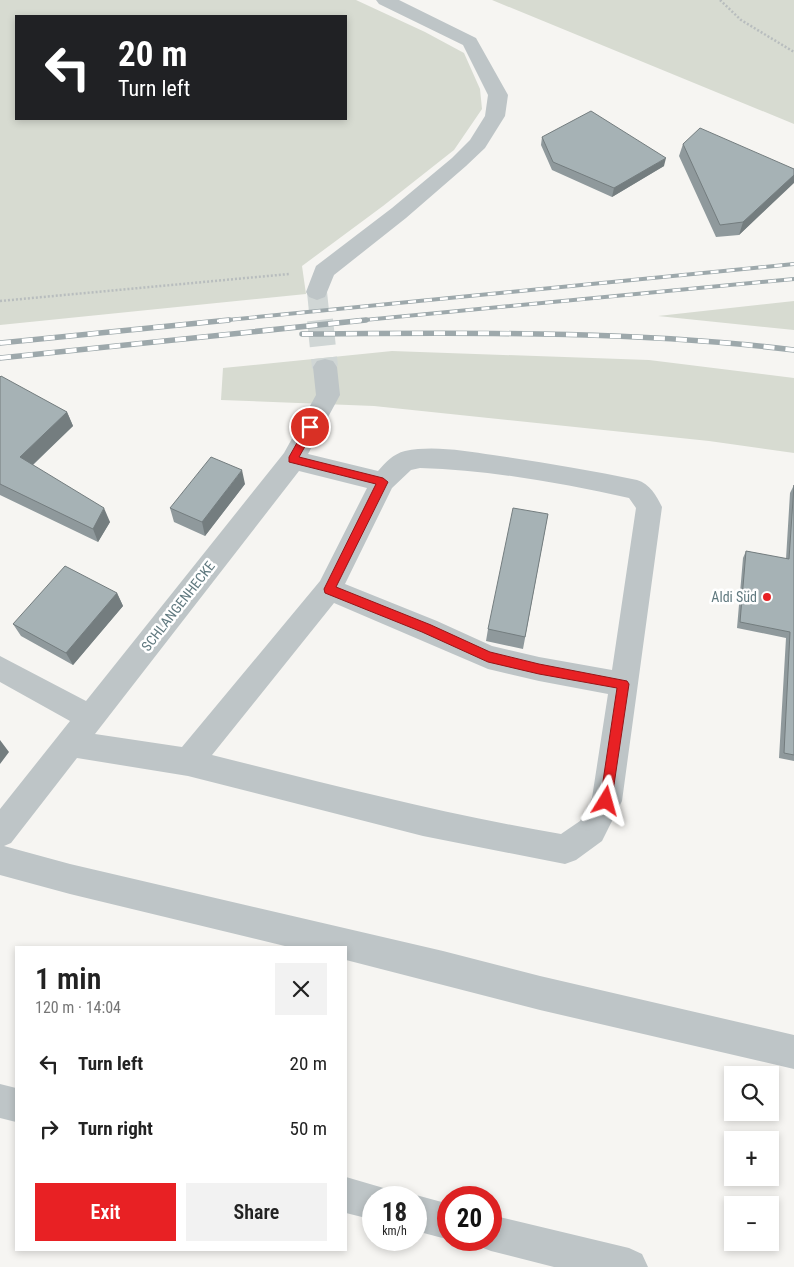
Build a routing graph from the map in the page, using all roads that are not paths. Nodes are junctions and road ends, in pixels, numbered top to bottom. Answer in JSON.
{"nodes":[{"id":1,"x":385,"y":0,"type":"edge"},
{"id":2,"x":317,"y":292,"type":"tunnel mouth"},
{"id":3,"x":325,"y":366,"type":"tunnel mouth"},
{"id":4,"x":293,"y":460,"type":"junction"},
{"id":5,"x":383,"y":482,"type":"junction"},
{"id":6,"x":329,"y":589,"type":"junction"},
{"id":7,"x":0,"y":668,"type":"edge"},
{"id":8,"x":623,"y":684,"type":"junction"},
{"id":9,"x":91,"y":718,"type":"junction"},
{"id":10,"x":71,"y":744,"type":"junction"},
{"id":11,"x":188,"y":762,"type":"junction"},
{"id":12,"x":0,"y":834,"type":"edge"},
{"id":13,"x":0,"y":860,"type":"edge"},
{"id":14,"x":794,"y":1052,"type":"edge"},
{"id":15,"x":0,"y":1101,"type":"edge"},
{"id":16,"x":15,"y":1105,"type":"edge"},
{"id":17,"x":347,"y":1195,"type":"edge"},
{"id":18,"x":362,"y":1199,"type":"edge"},
{"id":19,"x":502,"y":1235,"type":"edge"},
{"id":20,"x":629,"y":1267,"type":"edge"}],
"edges":[{"from":1,"to":2,"type":"street"},
{"from":3,"to":4,"type":"street","name":"SCHLANGENHECKE"},
{"from":4,"to":5,"type":"street"},
{"from":4,"to":9,"type":"street","name":"SCHLANGENHECKE"},
{"from":5,"to":6,"type":"street"},
{"from":5,"to":8,"type":"street"},
{"from":6,"to":8,"type":"street"},
{"from":6,"to":11,"type":"street"},
{"from":7,"to":9,"type":"street"},
{"from":8,"to":11,"type":"street"},
{"from":9,"to":10,"type":"street","name":"SCHLANGENHECKE"},
{"from":10,"to":11,"type":"street"},
{"from":10,"to":12,"type":"street","name":"SCHLANGENHECKE"},
{"from":13,"to":14,"type":"street"},
{"from":15,"to":16,"type":"street"},
{"from":17,"to":18,"type":"street"},
{"from":19,"to":20,"type":"street"}]}
